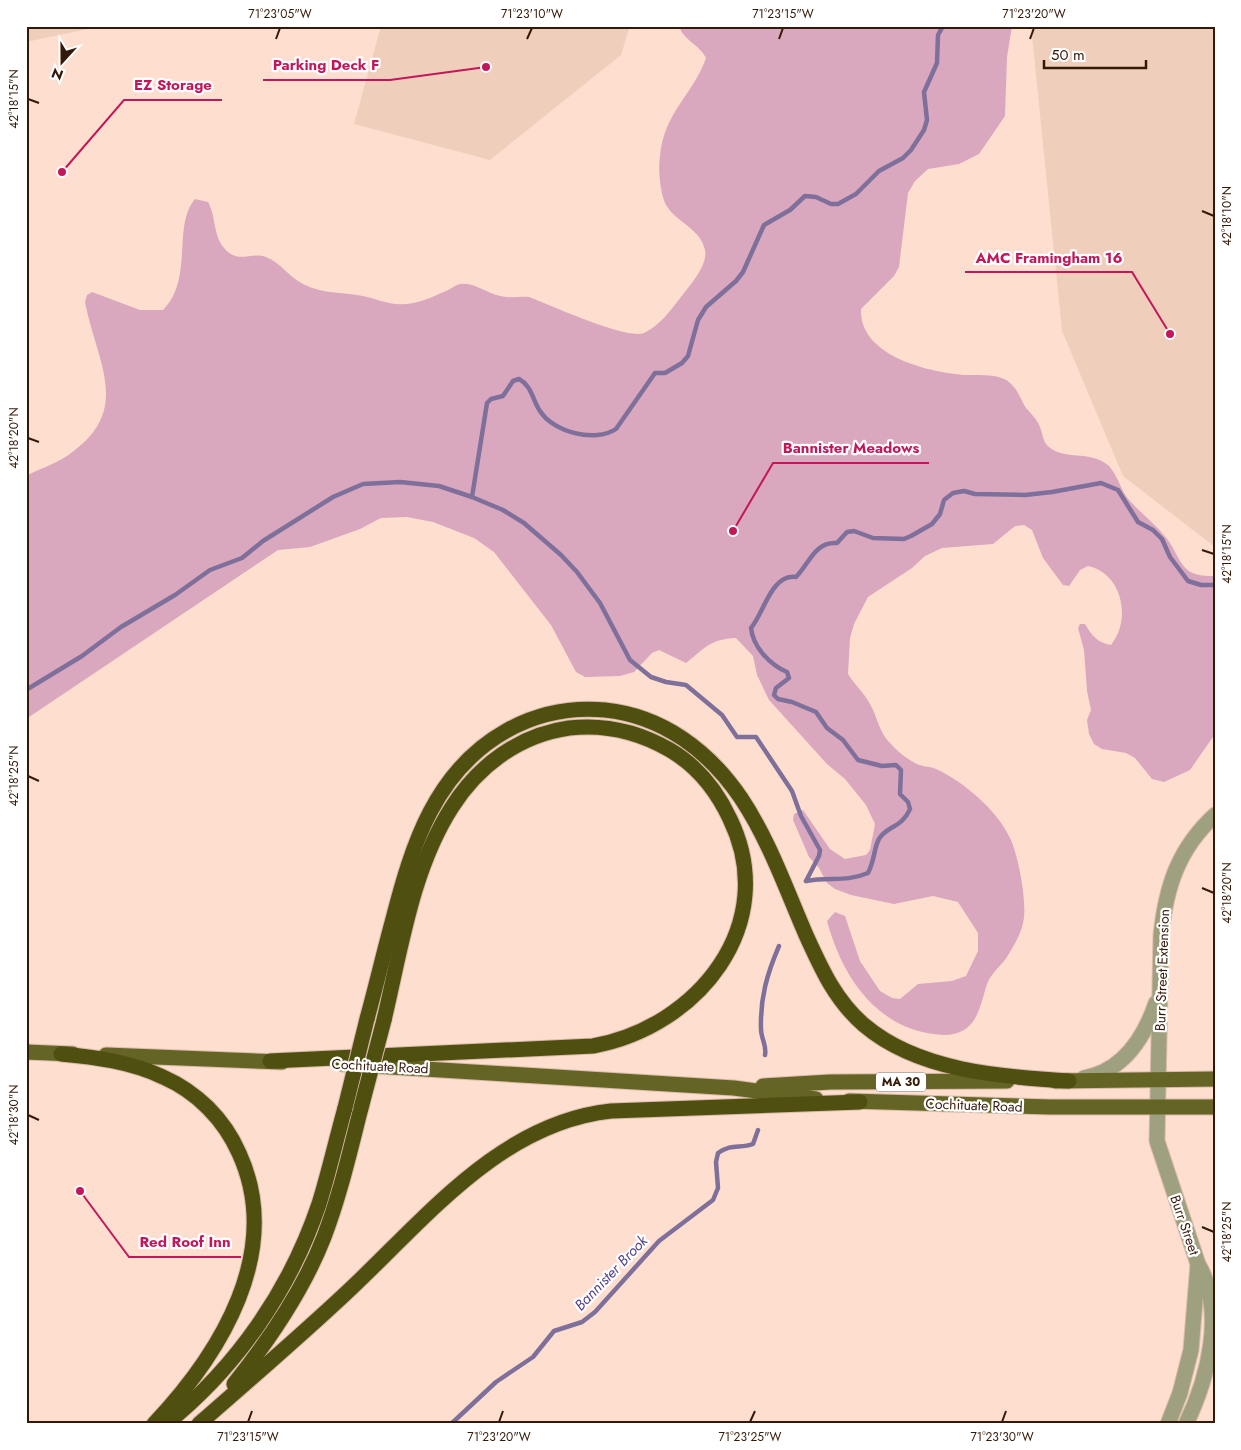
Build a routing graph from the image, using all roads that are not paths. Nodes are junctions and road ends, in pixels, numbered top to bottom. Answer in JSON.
{"nodes":[{"id":1,"x":1215,"y":815,"type":"edge"},
{"id":2,"x":1161,"y":982,"type":"junction"},
{"id":3,"x":26,"y":1052,"type":"edge"},
{"id":4,"x":61,"y":1054,"type":"junction"},
{"id":5,"x":270,"y":1061,"type":"junction"},
{"id":6,"x":1215,"y":1079,"type":"edge"},
{"id":7,"x":1158,"y":1080,"type":"junction"},
{"id":8,"x":1069,"y":1081,"type":"junction"},
{"id":9,"x":734,"y":1088,"type":"junction"},
{"id":10,"x":860,"y":1102,"type":"junction"},
{"id":11,"x":1215,"y":1107,"type":"edge"},
{"id":12,"x":1157,"y":1108,"type":"junction"},
{"id":13,"x":1198,"y":1264,"type":"junction"},
{"id":14,"x":1186,"y":1372,"type":"junction"},
{"id":15,"x":1209,"y":1379,"type":"edge"},
{"id":16,"x":154,"y":1424,"type":"edge"},
{"id":17,"x":166,"y":1424,"type":"edge"},
{"id":18,"x":199,"y":1424,"type":"edge"},
{"id":19,"x":1168,"y":1424,"type":"edge"},
{"id":20,"x":1186,"y":1424,"type":"edge"}],
"edges":[{"from":1,"to":2,"type":"street","name":"Burr Street Extension"},
{"from":2,"to":7,"type":"street","name":"Burr Street Extension"},
{"from":2,"to":8,"type":"street"},
{"from":3,"to":4,"type":"main road","name":"Cochituate Road","number":"MA 30"},
{"from":4,"to":5,"type":"main road","name":"Cochituate Road","number":"MA 30"},
{"from":4,"to":16,"type":"highway"},
{"from":5,"to":9,"type":"main road","name":"Cochituate Road","number":"MA 30"},
{"from":5,"to":18,"type":"highway","bridge":true},
{"from":6,"to":7,"type":"main road","name":"Cochituate Road","number":"MA 30"},
{"from":7,"to":8,"type":"main road","name":"Cochituate Road","number":"MA 30"},
{"from":7,"to":12,"type":"street","name":"Burr Street"},
{"from":8,"to":9,"type":"main road","name":"Cochituate Road","number":"MA 30"},
{"from":8,"to":17,"type":"highway","bridge":true},
{"from":9,"to":10,"type":"main road","name":"Cochituate Road","number":"MA 30"},
{"from":10,"to":12,"type":"main road","name":"Cochituate Road","number":"MA 30"},
{"from":10,"to":18,"type":"highway"},
{"from":11,"to":12,"type":"main road","name":"Cochituate Road","number":"MA 30"},
{"from":12,"to":13,"type":"street","name":"Burr Street"},
{"from":13,"to":14,"type":"street","name":"Burr Street"},
{"from":13,"to":15,"type":"street"},
{"from":14,"to":15,"type":"street"},
{"from":14,"to":19,"type":"street","name":"Burr Street"},
{"from":15,"to":20,"type":"street"}]}
